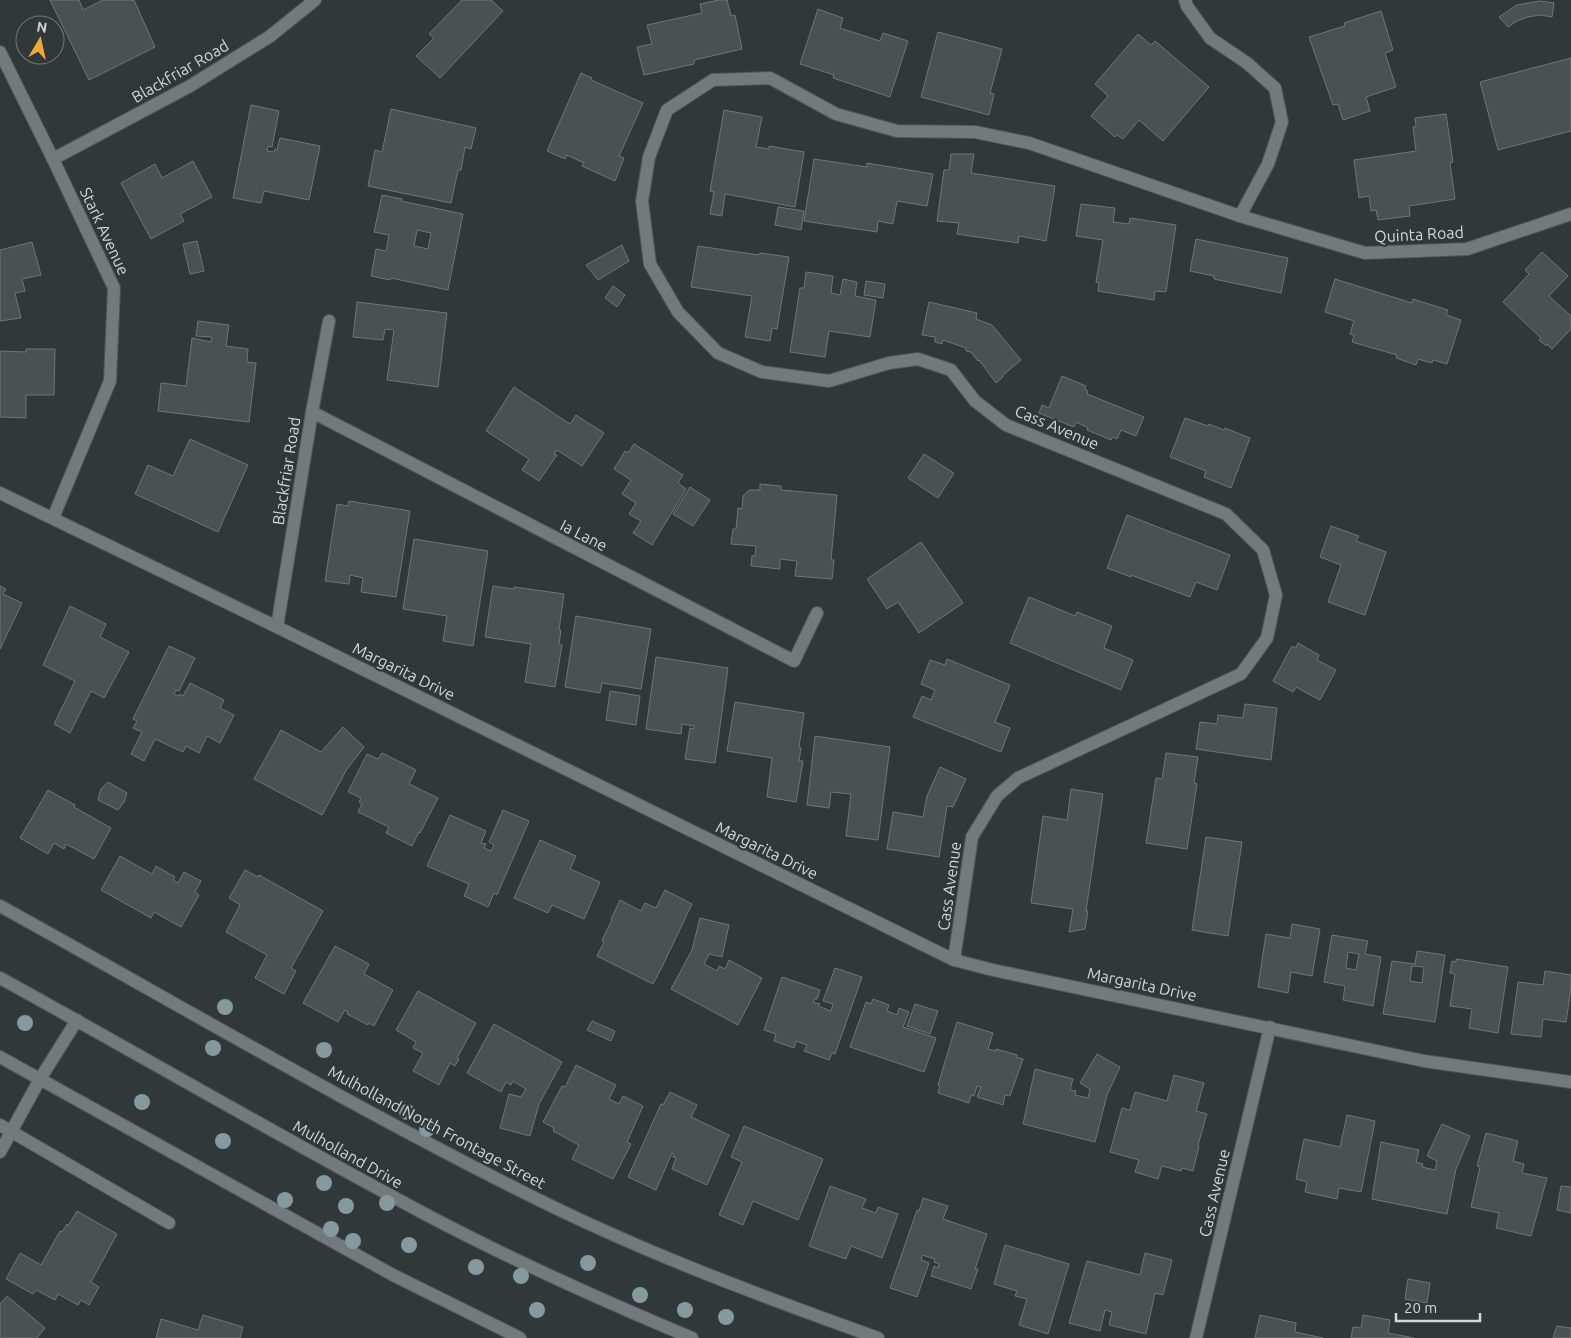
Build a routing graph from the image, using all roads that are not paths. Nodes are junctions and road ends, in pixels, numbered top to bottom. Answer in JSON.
{"nodes":[{"id":1,"x":316,"y":0,"type":"edge"},
{"id":2,"x":1185,"y":0,"type":"edge"},
{"id":3,"x":0,"y":52,"type":"edge"},
{"id":4,"x":54,"y":159,"type":"junction"},
{"id":5,"x":1571,"y":214,"type":"edge"},
{"id":6,"x":1240,"y":216,"type":"junction"},
{"id":7,"x":329,"y":321,"type":"dead end"},
{"id":8,"x":312,"y":412,"type":"junction"},
{"id":9,"x":0,"y":493,"type":"edge"},
{"id":10,"x":53,"y":518,"type":"junction"},
{"id":11,"x":817,"y":613,"type":"dead end"},
{"id":12,"x":277,"y":627,"type":"junction"},
{"id":13,"x":0,"y":906,"type":"edge"},
{"id":14,"x":954,"y":960,"type":"junction"},
{"id":15,"x":0,"y":978,"type":"edge"},
{"id":16,"x":77,"y":1020,"type":"junction"},
{"id":17,"x":1270,"y":1027,"type":"junction"},
{"id":18,"x":0,"y":1057,"type":"edge"},
{"id":19,"x":40,"y":1079,"type":"junction"},
{"id":20,"x":1571,"y":1082,"type":"edge"},
{"id":21,"x":6,"y":1128,"type":"edge"},
{"id":22,"x":0,"y":1152,"type":"edge"},
{"id":23,"x":169,"y":1223,"type":"dead end"},
{"id":24,"x":520,"y":1338,"type":"edge"},
{"id":25,"x":692,"y":1338,"type":"edge"},
{"id":26,"x":878,"y":1338,"type":"edge"},
{"id":27,"x":1196,"y":1338,"type":"edge"}],
"edges":[{"from":1,"to":4,"type":"street","name":"Blackfriar Road"},
{"from":2,"to":6,"type":"street"},
{"from":3,"to":4,"type":"street","name":"Stark Avenue"},
{"from":4,"to":10,"type":"street","name":"Stark Avenue"},
{"from":5,"to":6,"type":"street","name":"Quinta Road"},
{"from":6,"to":14,"type":"street","name":"Cass Avenue"},
{"from":7,"to":8,"type":"street","name":"Blackfriar Road"},
{"from":8,"to":11,"type":"street","name":"Ia Lane"},
{"from":8,"to":12,"type":"street","name":"Blackfriar Road"},
{"from":9,"to":10,"type":"street","name":"Margarita Drive"},
{"from":10,"to":12,"type":"street","name":"Margarita Drive"},
{"from":12,"to":14,"type":"street","name":"Margarita Drive"},
{"from":13,"to":26,"type":"street","name":"Mulholland North Frontage Street"},
{"from":14,"to":17,"type":"street","name":"Margarita Drive"},
{"from":15,"to":16,"type":"street","name":"Mulholland Drive"},
{"from":16,"to":19,"type":"street"},
{"from":16,"to":25,"type":"street","name":"Mulholland Drive"},
{"from":17,"to":20,"type":"street","name":"Margarita Drive"},
{"from":17,"to":27,"type":"street","name":"Cass Avenue"},
{"from":18,"to":19,"type":"street"},
{"from":19,"to":21,"type":"street"},
{"from":19,"to":24,"type":"street"},
{"from":21,"to":22,"type":"street"},
{"from":21,"to":23,"type":"street"}]}
